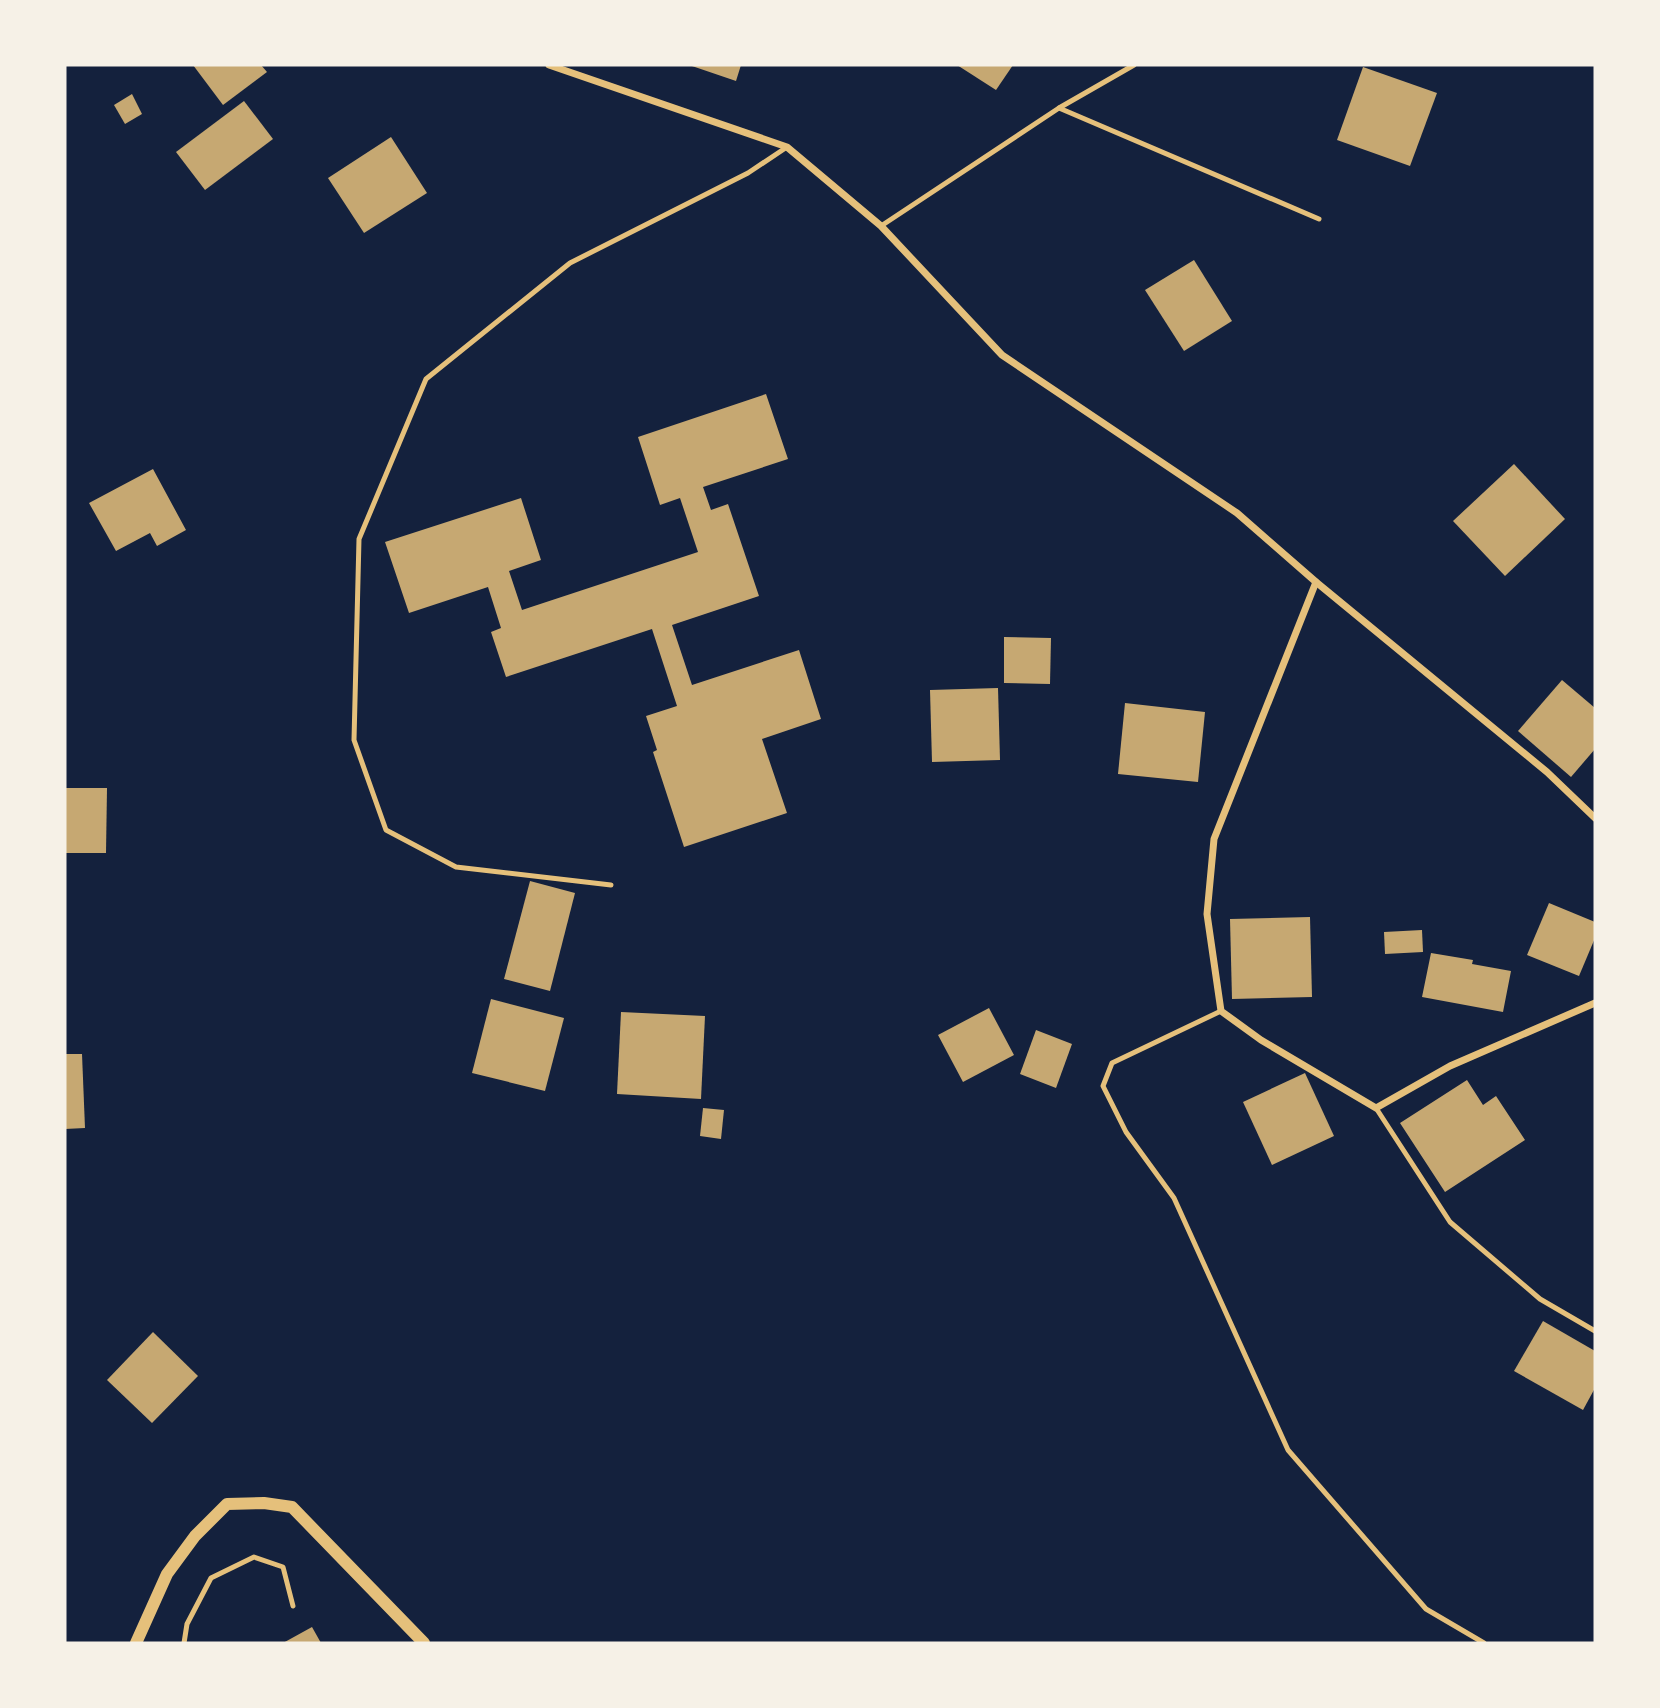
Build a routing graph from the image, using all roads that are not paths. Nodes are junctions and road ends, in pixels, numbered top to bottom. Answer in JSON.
{"nodes":[{"id":1,"x":549,"y":65,"type":"edge"},
{"id":2,"x":1134,"y":65,"type":"edge"},
{"id":3,"x":1059,"y":108,"type":"junction"},
{"id":4,"x":787,"y":147,"type":"junction"},
{"id":5,"x":1319,"y":219,"type":"dead end"},
{"id":6,"x":881,"y":226,"type":"junction"},
{"id":7,"x":1316,"y":582,"type":"junction"},
{"id":8,"x":1595,"y":818,"type":"edge"},
{"id":9,"x":611,"y":885,"type":"dead end"},
{"id":10,"x":1595,"y":1003,"type":"edge"},
{"id":11,"x":1221,"y":1011,"type":"junction"},
{"id":12,"x":1376,"y":1108,"type":"junction"},
{"id":13,"x":1595,"y":1331,"type":"edge"},
{"id":14,"x":293,"y":1606,"type":"dead end"},
{"id":15,"x":136,"y":1643,"type":"edge"},
{"id":16,"x":184,"y":1643,"type":"edge"},
{"id":17,"x":424,"y":1643,"type":"edge"},
{"id":18,"x":1484,"y":1643,"type":"edge"}],
"edges":[{"from":1,"to":4,"type":"street"},
{"from":2,"to":3,"type":"lane"},
{"from":3,"to":5,"type":"lane"},
{"from":3,"to":6,"type":"lane"},
{"from":4,"to":6,"type":"street"},
{"from":4,"to":9,"type":"lane"},
{"from":6,"to":7,"type":"street"},
{"from":7,"to":8,"type":"street"},
{"from":7,"to":11,"type":"street"},
{"from":10,"to":12,"type":"street"},
{"from":11,"to":12,"type":"street"},
{"from":11,"to":18,"type":"lane"},
{"from":12,"to":13,"type":"lane"},
{"from":14,"to":16,"type":"lane"},
{"from":15,"to":17,"type":"street"}]}
